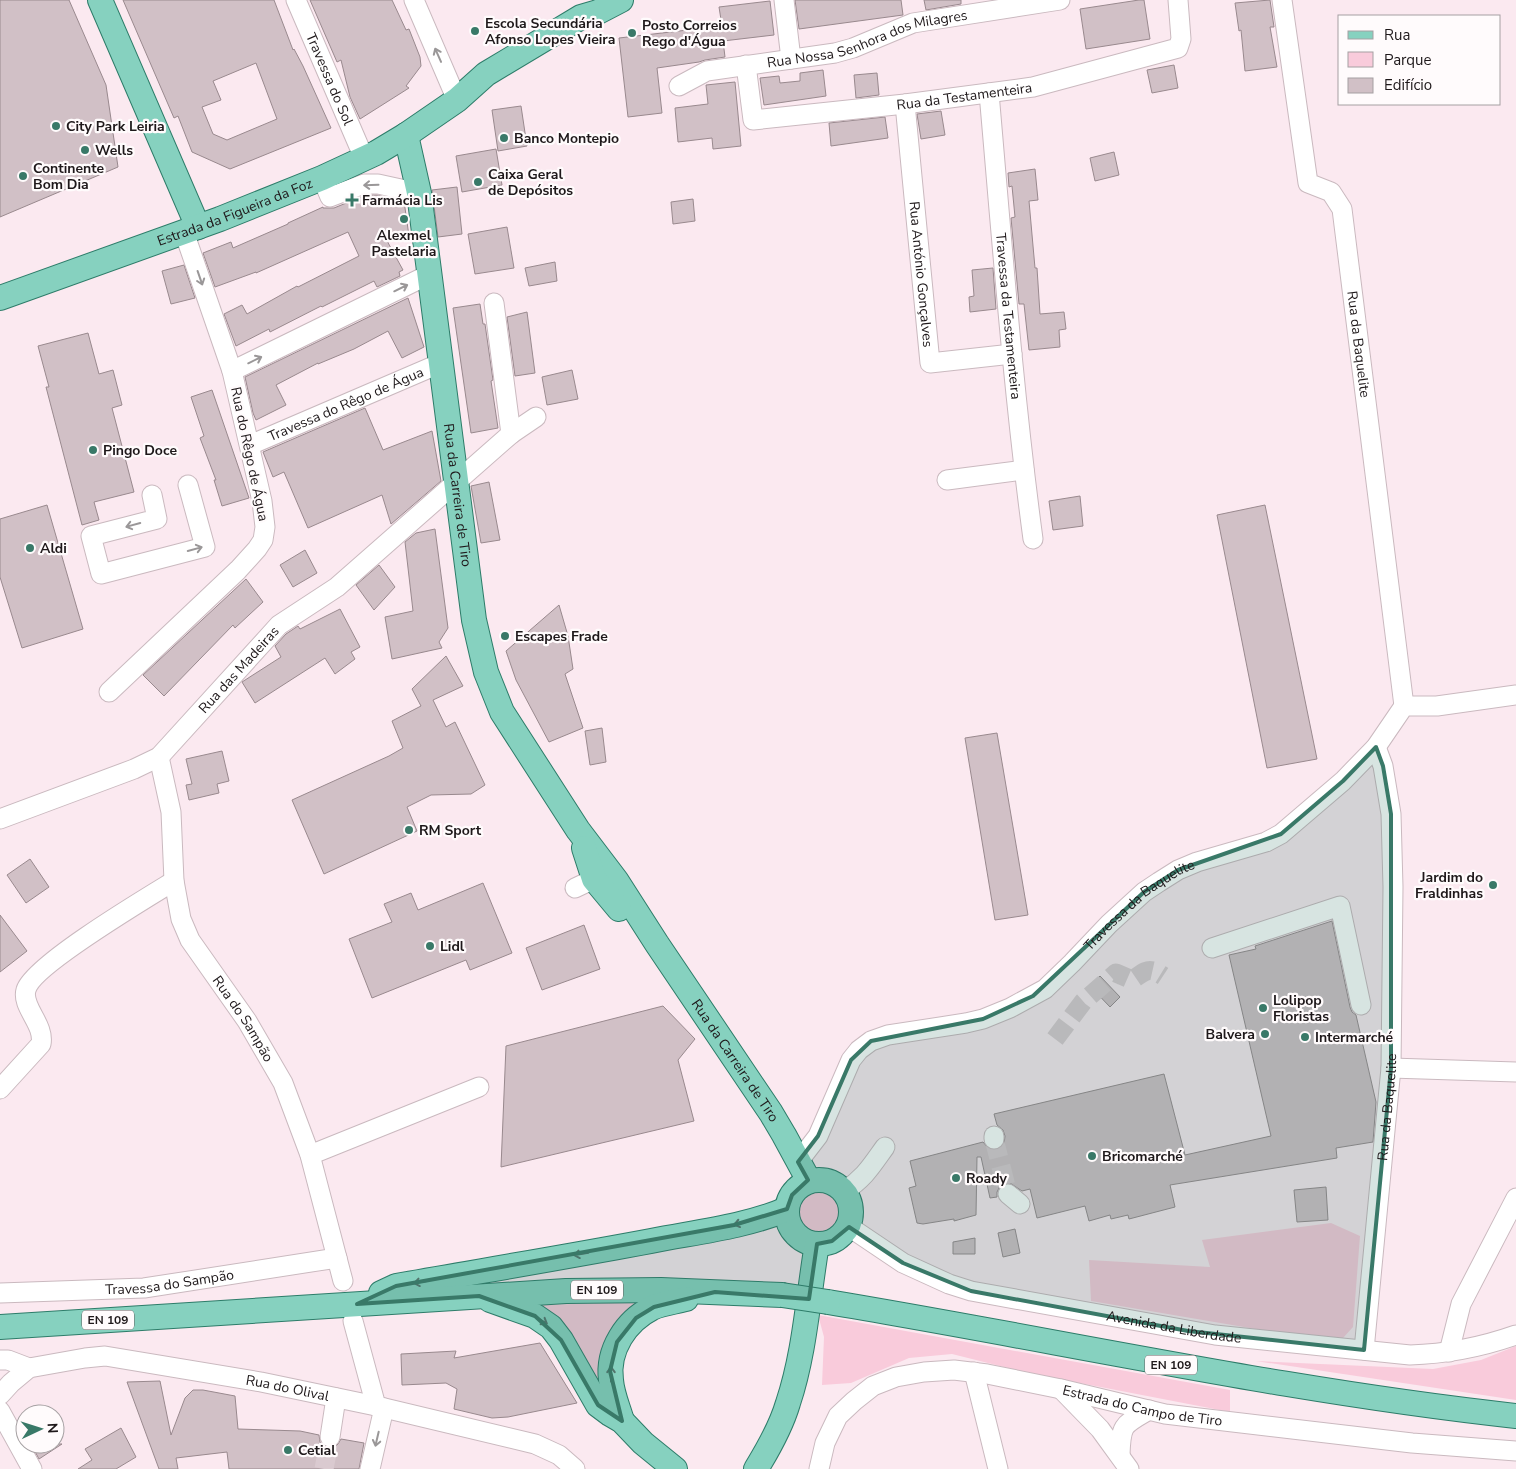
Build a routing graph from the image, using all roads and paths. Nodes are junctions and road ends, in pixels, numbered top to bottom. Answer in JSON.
{"nodes":[{"id":1,"x":100,"y":0,"type":"edge"},
{"id":2,"x":296,"y":0,"type":"edge"},
{"id":3,"x":414,"y":0,"type":"edge"},
{"id":4,"x":621,"y":0,"type":"edge"},
{"id":5,"x":784,"y":0,"type":"edge"},
{"id":6,"x":1060,"y":0,"type":"edge"},
{"id":7,"x":1178,"y":0,"type":"edge"},
{"id":8,"x":1282,"y":0,"type":"edge"},
{"id":9,"x":791,"y":58,"type":"junction"},
{"id":10,"x":746,"y":65,"type":"junction"},
{"id":11,"x":679,"y":86,"type":"dead end"},
{"id":12,"x":989,"y":93,"type":"junction"},
{"id":13,"x":457,"y":100,"type":"junction"},
{"id":14,"x":905,"y":104,"type":"junction"},
{"id":15,"x":406,"y":135,"type":"junction"},
{"id":16,"x":364,"y":158,"type":"junction"},
{"id":17,"x":322,"y":178,"type":"junction"},
{"id":18,"x":419,"y":193,"type":"junction"},
{"id":19,"x":191,"y":230,"type":"junction"},
{"id":20,"x":430,"y":274,"type":"junction"},
{"id":21,"x":0,"y":298,"type":"edge"},
{"id":22,"x":494,"y":303,"type":"dead end"},
{"id":23,"x":1012,"y":354,"type":"junction"},
{"id":24,"x":441,"y":362,"type":"junction"},
{"id":25,"x":232,"y":371,"type":"junction"},
{"id":26,"x":536,"y":417,"type":"dead end"},
{"id":27,"x":511,"y":434,"type":"junction"},
{"id":28,"x":250,"y":445,"type":"junction"},
{"id":29,"x":1024,"y":470,"type":"junction"},
{"id":30,"x":947,"y":480,"type":"dead end"},
{"id":31,"x":456,"y":482,"type":"junction"},
{"id":32,"x":188,"y":485,"type":"dead end"},
{"id":33,"x":152,"y":495,"type":"dead end"},
{"id":34,"x":1033,"y":539,"type":"dead end"},
{"id":35,"x":110,"y":692,"type":"dead end"},
{"id":36,"x":1516,"y":695,"type":"edge"},
{"id":37,"x":1404,"y":706,"type":"junction"},
{"id":38,"x":1376,"y":746,"type":"junction"},
{"id":39,"x":159,"y":757,"type":"junction"},
{"id":40,"x":0,"y":819,"type":"edge"},
{"id":41,"x":174,"y":881,"type":"junction"},
{"id":42,"x":1212,"y":948,"type":"dead end"},
{"id":43,"x":1361,"y":1005,"type":"dead end"},
{"id":44,"x":1391,"y":1068,"type":"junction"},
{"id":45,"x":1516,"y":1072,"type":"edge"},
{"id":46,"x":479,"y":1087,"type":"dead end"},
{"id":47,"x":0,"y":1089,"type":"edge"},
{"id":48,"x":885,"y":1147,"type":"dead end"},
{"id":49,"x":310,"y":1155,"type":"junction"},
{"id":50,"x":803,"y":1172,"type":"junction"},
{"id":51,"x":844,"y":1191,"type":"junction"},
{"id":52,"x":1516,"y":1198,"type":"edge"},
{"id":53,"x":787,"y":1208,"type":"junction"},
{"id":54,"x":848,"y":1226,"type":"junction"},
{"id":55,"x":817,"y":1244,"type":"junction"},
{"id":56,"x":336,"y":1258,"type":"junction"},
{"id":57,"x":343,"y":1281,"type":"dead end"},
{"id":58,"x":715,"y":1292,"type":"junction"},
{"id":59,"x":0,"y":1293,"type":"edge"},
{"id":60,"x":479,"y":1296,"type":"junction"},
{"id":61,"x":355,"y":1312,"type":"junction"},
{"id":62,"x":0,"y":1327,"type":"edge"},
{"id":63,"x":1516,"y":1334,"type":"edge"},
{"id":64,"x":1364,"y":1350,"type":"junction"},
{"id":65,"x":1449,"y":1352,"type":"junction"},
{"id":66,"x":0,"y":1360,"type":"edge"},
{"id":67,"x":29,"y":1368,"type":"junction"},
{"id":68,"x":974,"y":1372,"type":"junction"},
{"id":69,"x":1061,"y":1389,"type":"junction"},
{"id":70,"x":0,"y":1394,"type":"edge"},
{"id":71,"x":336,"y":1398,"type":"junction"},
{"id":72,"x":380,"y":1407,"type":"junction"},
{"id":73,"x":1150,"y":1410,"type":"junction"},
{"id":74,"x":0,"y":1411,"type":"edge"},
{"id":75,"x":1516,"y":1416,"type":"edge"},
{"id":76,"x":622,"y":1421,"type":"junction"},
{"id":77,"x":330,"y":1437,"type":"tunnel mouth"},
{"id":78,"x":1516,"y":1451,"type":"edge"},
{"id":79,"x":1124,"y":1462,"type":"edge"},
{"id":80,"x":32,"y":1469,"type":"edge"},
{"id":81,"x":370,"y":1469,"type":"edge"},
{"id":82,"x":575,"y":1469,"type":"edge"},
{"id":83,"x":676,"y":1469,"type":"edge"},
{"id":84,"x":756,"y":1469,"type":"edge"},
{"id":85,"x":819,"y":1469,"type":"edge"},
{"id":86,"x":998,"y":1469,"type":"edge"}],
"edges":[{"from":1,"to":19,"type":"main road"},
{"from":2,"to":16,"type":"street","name":"Travessa do Sol"},
{"from":13,"to":3,"type":"street","one_way":true},
{"from":4,"to":13,"type":"main road","name":"Estrada da Figueira da Foz"},
{"from":5,"to":9,"type":"street"},
{"from":6,"to":9,"type":"street","name":"Rua Nossa Senhora dos Milagres"},
{"from":7,"to":12,"type":"street","name":"Rua da Testamenteira"},
{"from":8,"to":37,"type":"street","name":"Rua da Baquelite"},
{"from":9,"to":10,"type":"street","name":"Rua Nossa Senhora dos Milagres"},
{"from":10,"to":11,"type":"street","name":"Rua Nossa Senhora dos Milagres"},
{"from":10,"to":14,"type":"street","name":"Rua da Testamenteira"},
{"from":12,"to":14,"type":"street","name":"Rua da Testamenteira"},
{"from":12,"to":23,"type":"street","name":"Travessa da Testamenteira"},
{"from":13,"to":15,"type":"main road","name":"Estrada da Figueira da Foz"},
{"from":14,"to":23,"type":"street","name":"Rua António Gonçalves"},
{"from":15,"to":16,"type":"main road","name":"Estrada da Figueira da Foz"},
{"from":15,"to":18,"type":"main road","name":"Rua da Carreira de Tiro"},
{"from":16,"to":17,"type":"main road","name":"Estrada da Figueira da Foz"},
{"from":18,"to":17,"type":"street","one_way":true},
{"from":17,"to":19,"type":"main road","name":"Estrada da Figueira da Foz"},
{"from":18,"to":20,"type":"main road","name":"Rua da Carreira de Tiro"},
{"from":19,"to":21,"type":"main road","name":"Estrada da Figueira da Foz"},
{"from":19,"to":25,"type":"street","one_way":true},
{"from":20,"to":24,"type":"main road","name":"Rua da Carreira de Tiro"},
{"from":25,"to":20,"type":"street","name":"Rua do Rêgo de Água","one_way":true},
{"from":22,"to":27,"type":"street"},
{"from":23,"to":29,"type":"street","name":"Travessa da Testamenteira"},
{"from":24,"to":28,"type":"street","name":"Travessa do Rêgo de Água"},
{"from":24,"to":31,"type":"main road","name":"Rua da Carreira de Tiro"},
{"from":25,"to":28,"type":"street","name":"Rua do Rêgo de Água"},
{"from":26,"to":27,"type":"street","name":"Rua das Madeiras"},
{"from":27,"to":31,"type":"street","name":"Rua das Madeiras"},
{"from":28,"to":35,"type":"street","name":"Rua do Rêgo de Água"},
{"from":29,"to":30,"type":"street"},
{"from":29,"to":34,"type":"street","name":"Travessa da Testamenteira"},
{"from":31,"to":39,"type":"street","name":"Rua das Madeiras"},
{"from":31,"to":50,"type":"main road","name":"Rua da Carreira de Tiro"},
{"from":33,"to":32,"type":"street","one_way":true},
{"from":36,"to":37,"type":"street"},
{"from":37,"to":38,"type":"street","name":"Travessa da Baquelite"},
{"from":38,"to":44,"type":"street","name":"Rua da Baquelite"},
{"from":38,"to":50,"type":"street","name":"Travessa da Baquelite"},
{"from":39,"to":40,"type":"street","name":"Rua das Madeiras"},
{"from":39,"to":41,"type":"street","name":"Rua do Sampão"},
{"from":41,"to":47,"type":"street"},
{"from":41,"to":49,"type":"street","name":"Rua do Sampão"},
{"from":42,"to":43,"type":"street"},
{"from":44,"to":45,"type":"street"},
{"from":44,"to":64,"type":"street","name":"Rua da Baquelite"},
{"from":46,"to":49,"type":"street"},
{"from":48,"to":51,"type":"street"},
{"from":49,"to":56,"type":"street","name":"Rua do Sampão"},
{"from":50,"to":51,"type":"main road"},
{"from":50,"to":53,"type":"main road"},
{"from":51,"to":54,"type":"main road"},
{"from":52,"to":65,"type":"street"},
{"from":53,"to":55,"type":"main road"},
{"from":53,"to":61,"type":"main road","one_way":true},
{"from":54,"to":55,"type":"main road"},
{"from":54,"to":64,"type":"street","name":"Avenida da Liberdade"},
{"from":55,"to":84,"type":"main road"},
{"from":56,"to":57,"type":"street","name":"Rua do Sampão"},
{"from":56,"to":59,"type":"street","name":"Travessa do Sampão"},
{"from":58,"to":60,"type":"main road","number":"EN 109"},
{"from":58,"to":75,"type":"main road","number":"EN 109","bridge":true},
{"from":76,"to":58,"type":"main road","one_way":true},
{"from":60,"to":61,"type":"main road","number":"EN 109"},
{"from":60,"to":76,"type":"main road","one_way":true},
{"from":61,"to":62,"type":"main road","number":"EN 109"},
{"from":61,"to":72,"type":"street"},
{"from":63,"to":65,"type":"street","name":"Avenida da Liberdade"},
{"from":64,"to":65,"type":"street","name":"Avenida da Liberdade"},
{"from":66,"to":67,"type":"street"},
{"from":67,"to":70,"type":"street"},
{"from":67,"to":71,"type":"street","name":"Rua do Olival"},
{"from":68,"to":69,"type":"street","name":"Estrada do Campo de Tiro"},
{"from":68,"to":85,"type":"street","name":"Estrada do Campo de Tiro"},
{"from":68,"to":86,"type":"street"},
{"from":69,"to":73,"type":"street","name":"Estrada do Campo de Tiro"},
{"from":69,"to":79,"type":"street"},
{"from":71,"to":72,"type":"street","name":"Rua do Olival"},
{"from":71,"to":77,"type":"street"},
{"from":72,"to":81,"type":"street","one_way":true},
{"from":72,"to":82,"type":"street","name":"Rua do Olival"},
{"from":73,"to":78,"type":"street","name":"Estrada do Campo de Tiro"},
{"from":73,"to":79,"type":"street"},
{"from":74,"to":80,"type":"street"},
{"from":76,"to":83,"type":"main road"}]}
